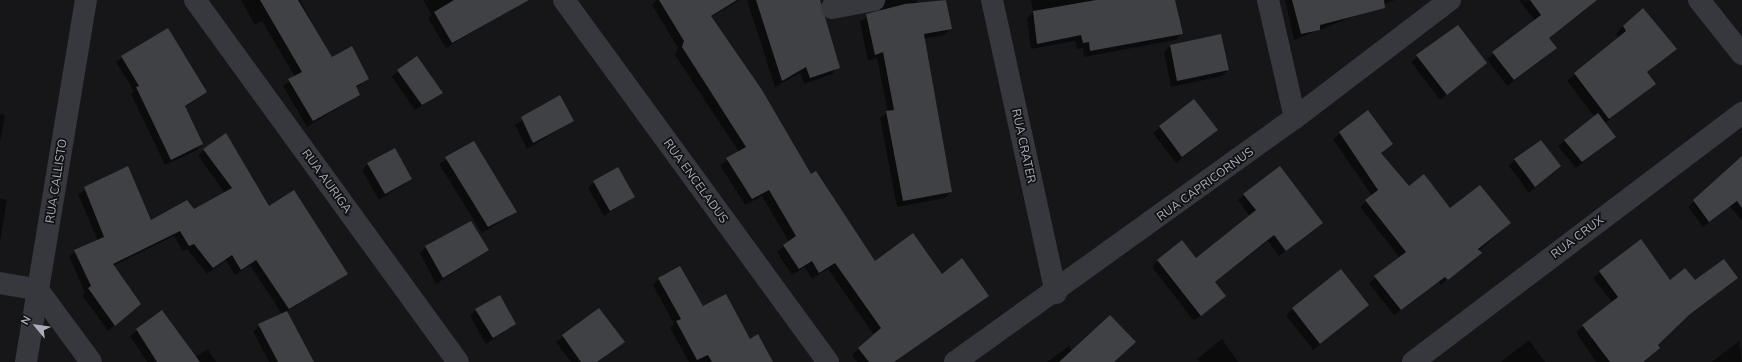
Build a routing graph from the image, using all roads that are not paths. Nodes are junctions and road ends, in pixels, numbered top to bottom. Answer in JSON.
{"nodes":[{"id":1,"x":86,"y":0,"type":"edge"},
{"id":2,"x":195,"y":0,"type":"edge"},
{"id":3,"x":564,"y":0,"type":"edge"},
{"id":4,"x":874,"y":0,"type":"edge"},
{"id":5,"x":992,"y":0,"type":"edge"},
{"id":6,"x":1268,"y":0,"type":"edge"},
{"id":7,"x":1450,"y":0,"type":"edge"},
{"id":8,"x":1699,"y":0,"type":"edge"},
{"id":9,"x":832,"y":8,"type":"dead end"},
{"id":10,"x":1742,"y":54,"type":"edge"},
{"id":11,"x":1742,"y":113,"type":"edge"},
{"id":12,"x":1295,"y":118,"type":"junction"},
{"id":13,"x":0,"y":283,"type":"edge"},
{"id":14,"x":38,"y":290,"type":"junction"},
{"id":15,"x":1056,"y":292,"type":"junction"},
{"id":16,"x":26,"y":362,"type":"edge"},
{"id":17,"x":91,"y":362,"type":"edge"},
{"id":18,"x":458,"y":362,"type":"edge"},
{"id":19,"x":828,"y":362,"type":"edge"},
{"id":20,"x":955,"y":362,"type":"edge"},
{"id":21,"x":1413,"y":362,"type":"edge"}],
"edges":[{"from":1,"to":14,"type":"street","name":"RUA CALLISTO"},
{"from":2,"to":18,"type":"street","name":"RUA AURIGA"},
{"from":3,"to":19,"type":"street","name":"RUA ENCELADUS"},
{"from":4,"to":9,"type":"street"},
{"from":5,"to":15,"type":"street","name":"RUA CRATER"},
{"from":6,"to":12,"type":"street"},
{"from":7,"to":12,"type":"street","name":"RUA CAPRICORNUS"},
{"from":8,"to":10,"type":"street"},
{"from":11,"to":21,"type":"street","name":"RUA CRUX"},
{"from":12,"to":15,"type":"street","name":"RUA CAPRICORNUS"},
{"from":13,"to":14,"type":"street"},
{"from":14,"to":16,"type":"street","name":"RUA CALLISTO"},
{"from":14,"to":17,"type":"street"},
{"from":15,"to":20,"type":"street","name":"RUA CAPRICORNUS"}]}
